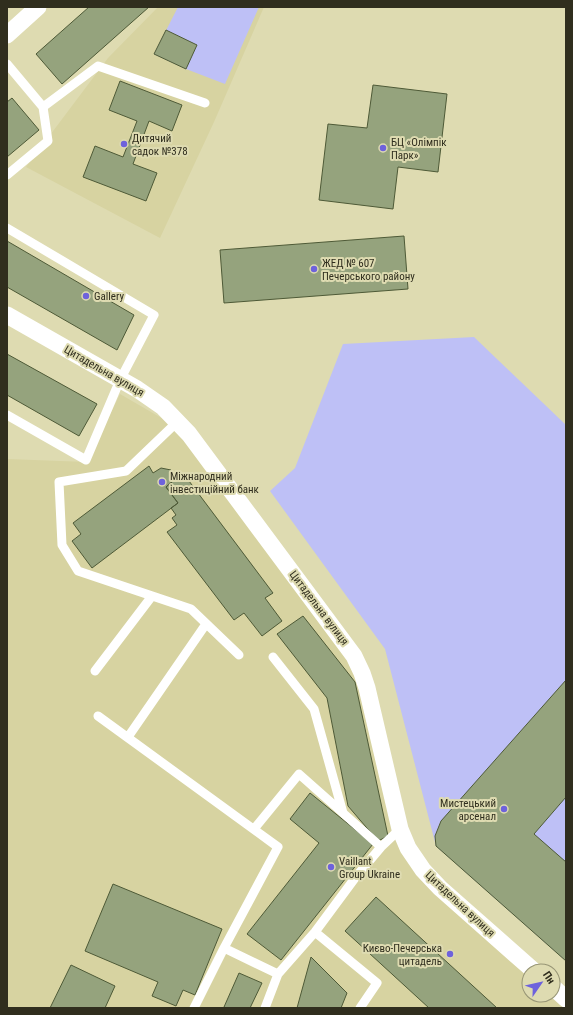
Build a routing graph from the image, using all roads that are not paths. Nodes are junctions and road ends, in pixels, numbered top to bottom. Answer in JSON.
{"nodes":[{"id":1,"x":38,"y":7,"type":"edge"},
{"id":2,"x":7,"y":35,"type":"edge"},
{"id":3,"x":7,"y":64,"type":"edge"},
{"id":4,"x":205,"y":103,"type":"dead end"},
{"id":5,"x":43,"y":107,"type":"junction"},
{"id":6,"x":7,"y":176,"type":"edge"},
{"id":7,"x":7,"y":228,"type":"edge"},
{"id":8,"x":7,"y":315,"type":"edge"},
{"id":9,"x":120,"y":380,"type":"junction"},
{"id":10,"x":7,"y":415,"type":"edge"},
{"id":11,"x":180,"y":423,"type":"junction"},
{"id":12,"x":152,"y":596,"type":"junction"},
{"id":13,"x":206,"y":624,"type":"junction"},
{"id":14,"x":239,"y":655,"type":"dead end"},
{"id":15,"x":273,"y":657,"type":"dead end"},
{"id":16,"x":95,"y":671,"type":"dead end"},
{"id":17,"x":98,"y":716,"type":"dead end"},
{"id":18,"x":128,"y":737,"type":"junction"},
{"id":19,"x":343,"y":813,"type":"junction"},
{"id":20,"x":400,"y":828,"type":"junction"},
{"id":21,"x":254,"y":830,"type":"junction"},
{"id":22,"x":381,"y":847,"type":"junction"},
{"id":23,"x":315,"y":932,"type":"junction"},
{"id":24,"x":224,"y":948,"type":"junction"},
{"id":25,"x":525,"y":963,"type":"edge"},
{"id":26,"x":278,"y":974,"type":"junction"},
{"id":27,"x":194,"y":1008,"type":"edge"},
{"id":28,"x":265,"y":1008,"type":"edge"},
{"id":29,"x":360,"y":1008,"type":"edge"}],
"edges":[{"from":1,"to":2,"type":"street"},
{"from":3,"to":5,"type":"lane"},
{"from":4,"to":5,"type":"lane"},
{"from":5,"to":6,"type":"lane"},
{"from":7,"to":9,"type":"lane"},
{"from":8,"to":9,"type":"street","name":"Цитадельна вулиця"},
{"from":9,"to":10,"type":"lane"},
{"from":9,"to":11,"type":"street","name":"Цитадельна вулиця"},
{"from":11,"to":12,"type":"lane"},
{"from":11,"to":20,"type":"street","name":"Цитадельна вулиця"},
{"from":12,"to":13,"type":"lane"},
{"from":12,"to":16,"type":"lane"},
{"from":13,"to":14,"type":"lane"},
{"from":13,"to":18,"type":"lane"},
{"from":15,"to":19,"type":"lane"},
{"from":17,"to":18,"type":"lane"},
{"from":18,"to":21,"type":"lane"},
{"from":19,"to":21,"type":"lane"},
{"from":19,"to":22,"type":"lane"},
{"from":20,"to":22,"type":"lane"},
{"from":20,"to":25,"type":"street","name":"Цитадельна вулиця"},
{"from":21,"to":24,"type":"lane"},
{"from":22,"to":23,"type":"lane"},
{"from":23,"to":26,"type":"lane"},
{"from":23,"to":29,"type":"lane"},
{"from":24,"to":26,"type":"lane"},
{"from":24,"to":27,"type":"lane"},
{"from":26,"to":28,"type":"lane"}]}
